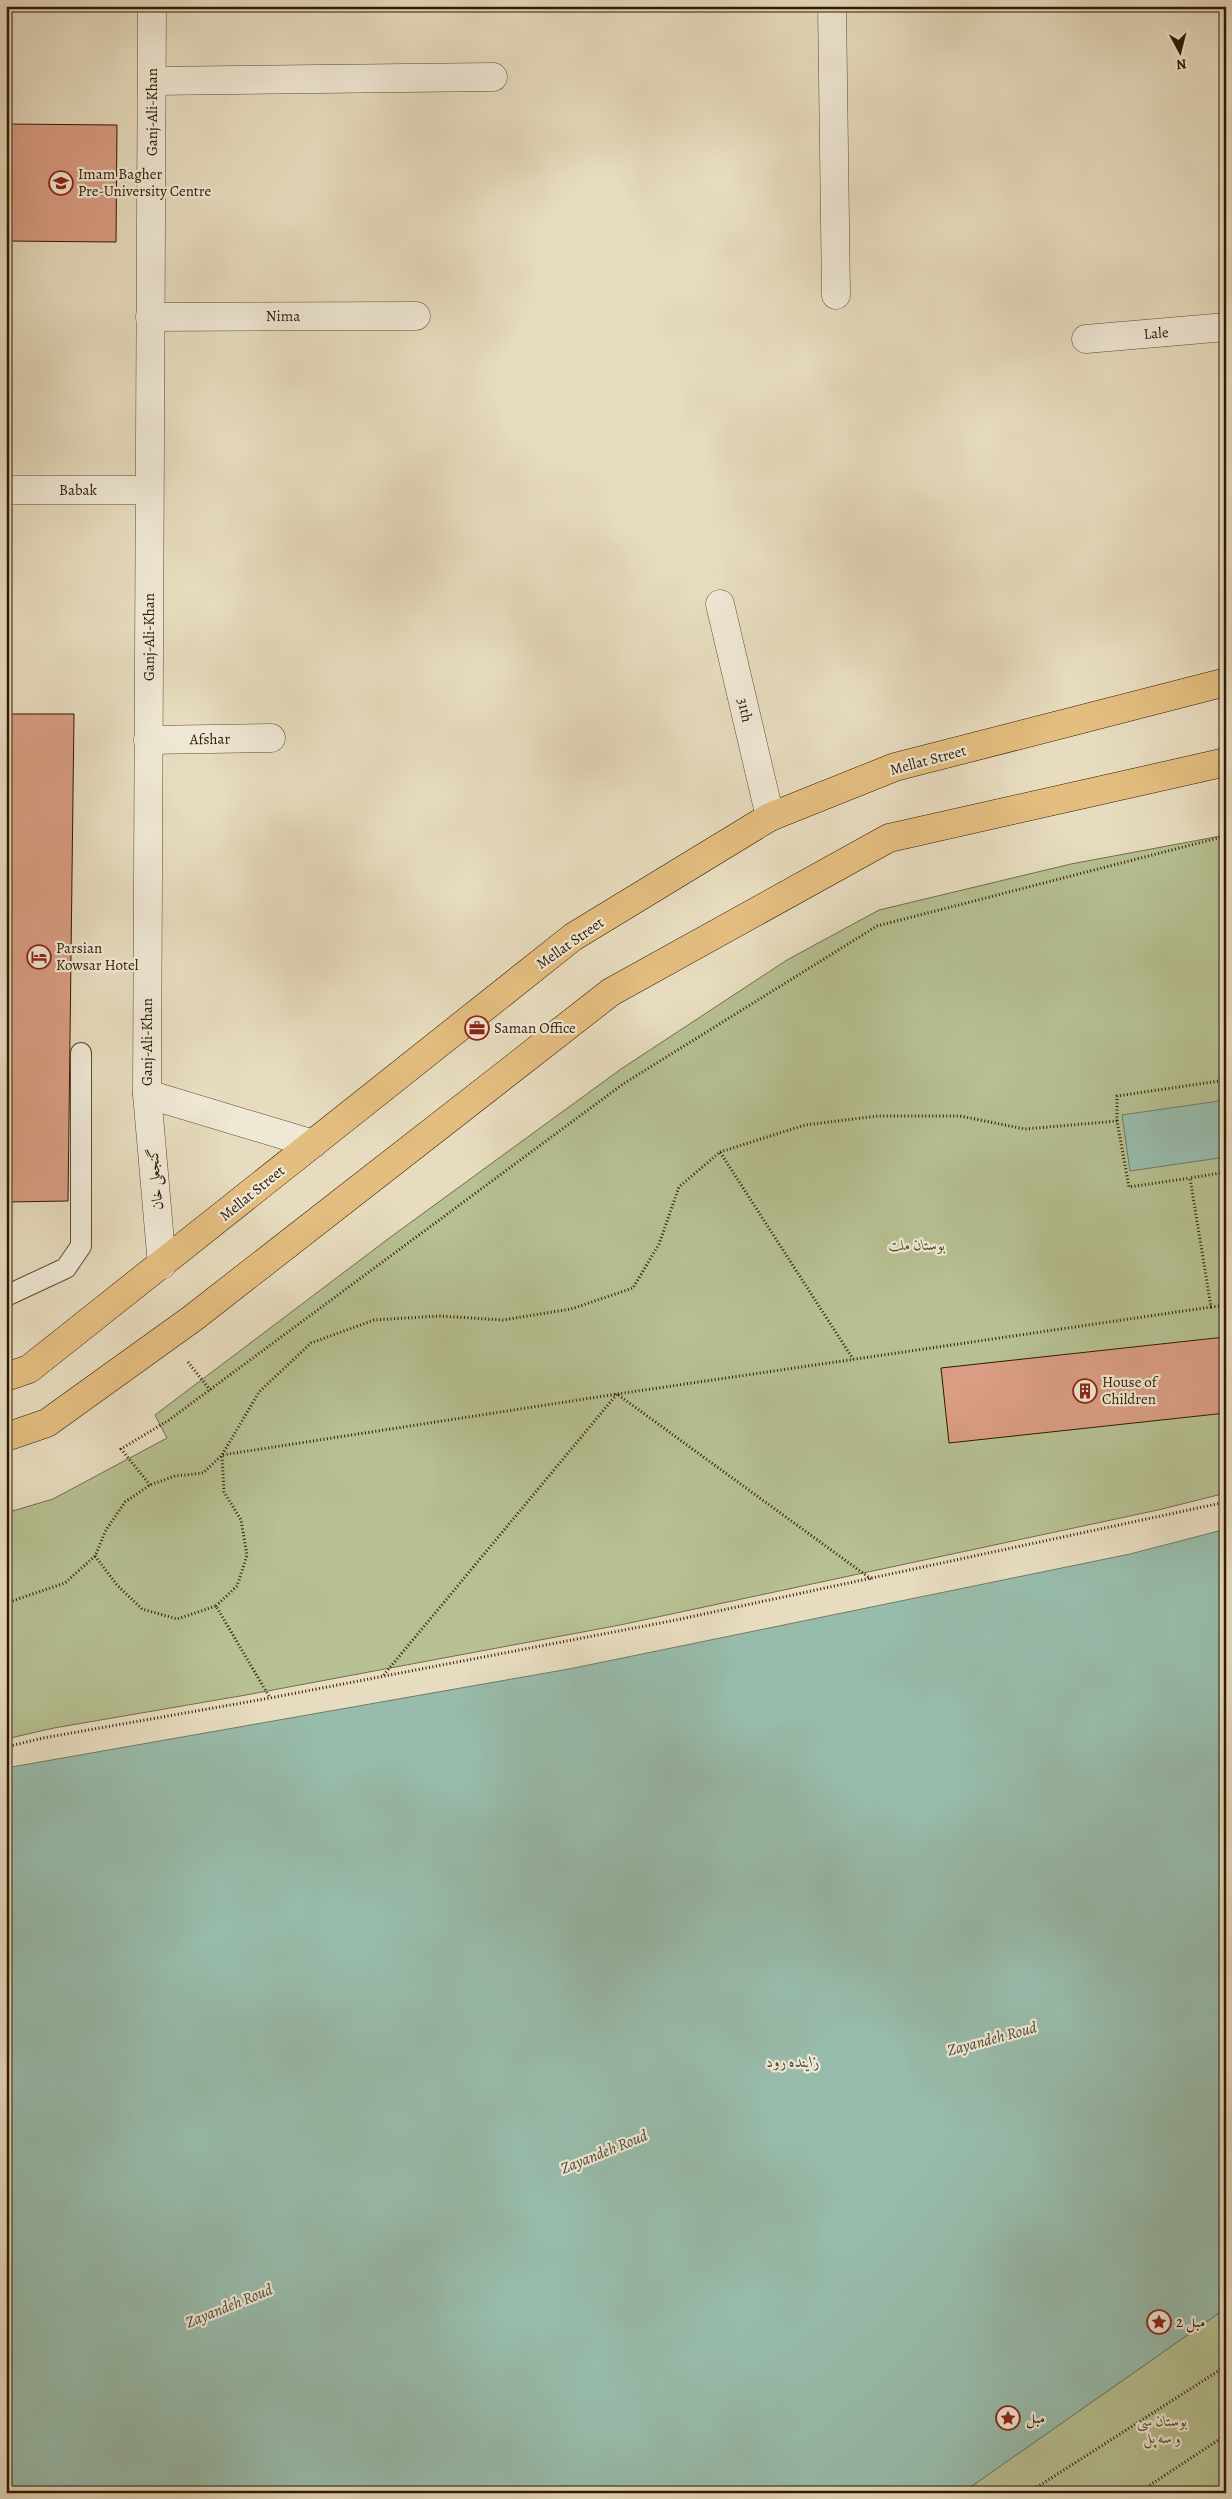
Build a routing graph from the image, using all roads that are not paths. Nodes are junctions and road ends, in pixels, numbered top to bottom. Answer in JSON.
{"nodes":[{"id":1,"x":152,"y":6,"type":"edge"},
{"id":2,"x":832,"y":6,"type":"edge"},
{"id":3,"x":493,"y":77,"type":"dead end"},
{"id":4,"x":152,"y":81,"type":"junction"},
{"id":5,"x":836,"y":296,"type":"dead end"},
{"id":6,"x":416,"y":316,"type":"dead end"},
{"id":7,"x":150,"y":317,"type":"junction"},
{"id":8,"x":1226,"y":327,"type":"edge"},
{"id":9,"x":1086,"y":340,"type":"dead end"},
{"id":10,"x":6,"y":490,"type":"edge"},
{"id":11,"x":149,"y":490,"type":"junction"},
{"id":12,"x":720,"y":604,"type":"dead end"},
{"id":13,"x":1226,"y":682,"type":"edge"},
{"id":14,"x":271,"y":738,"type":"dead end"},
{"id":15,"x":148,"y":740,"type":"junction"},
{"id":16,"x":1226,"y":762,"type":"edge"},
{"id":17,"x":770,"y":817,"type":"junction"},
{"id":18,"x":81,"y":1053,"type":"dead end"},
{"id":19,"x":147,"y":1094,"type":"junction"},
{"id":20,"x":313,"y":1144,"type":"junction"},
{"id":21,"x":162,"y":1264,"type":"junction"},
{"id":22,"x":6,"y":1296,"type":"edge"},
{"id":23,"x":6,"y":1377,"type":"edge"},
{"id":24,"x":6,"y":1436,"type":"edge"}],
"edges":[{"from":1,"to":4,"type":"street","name":"Ganj-Ali-Khan"},
{"from":2,"to":5,"type":"street"},
{"from":3,"to":4,"type":"street"},
{"from":4,"to":7,"type":"street","name":"Ganj-Ali-Khan"},
{"from":6,"to":7,"type":"street","name":"Nima"},
{"from":7,"to":11,"type":"street","name":"Ganj-Ali-Khan"},
{"from":8,"to":9,"type":"street","name":"Lale"},
{"from":10,"to":11,"type":"street","name":"Babak"},
{"from":11,"to":15,"type":"street","name":"Ganj-Ali-Khan"},
{"from":12,"to":17,"type":"street","name":"31th"},
{"from":13,"to":17,"type":"main road","name":"Mellat Street"},
{"from":14,"to":15,"type":"street","name":"Afshar"},
{"from":15,"to":19,"type":"street","name":"Ganj-Ali-Khan"},
{"from":16,"to":24,"type":"main road"},
{"from":17,"to":20,"type":"main road","name":"Mellat Street"},
{"from":18,"to":22,"type":"lane"},
{"from":19,"to":20,"type":"street","name":"Ganj-Ali-Khan"},
{"from":19,"to":21,"type":"street","name":"گنجعلی خان"},
{"from":20,"to":21,"type":"main road","name":"Mellat Street"},
{"from":21,"to":23,"type":"main road","name":"Mellat Street"}]}
